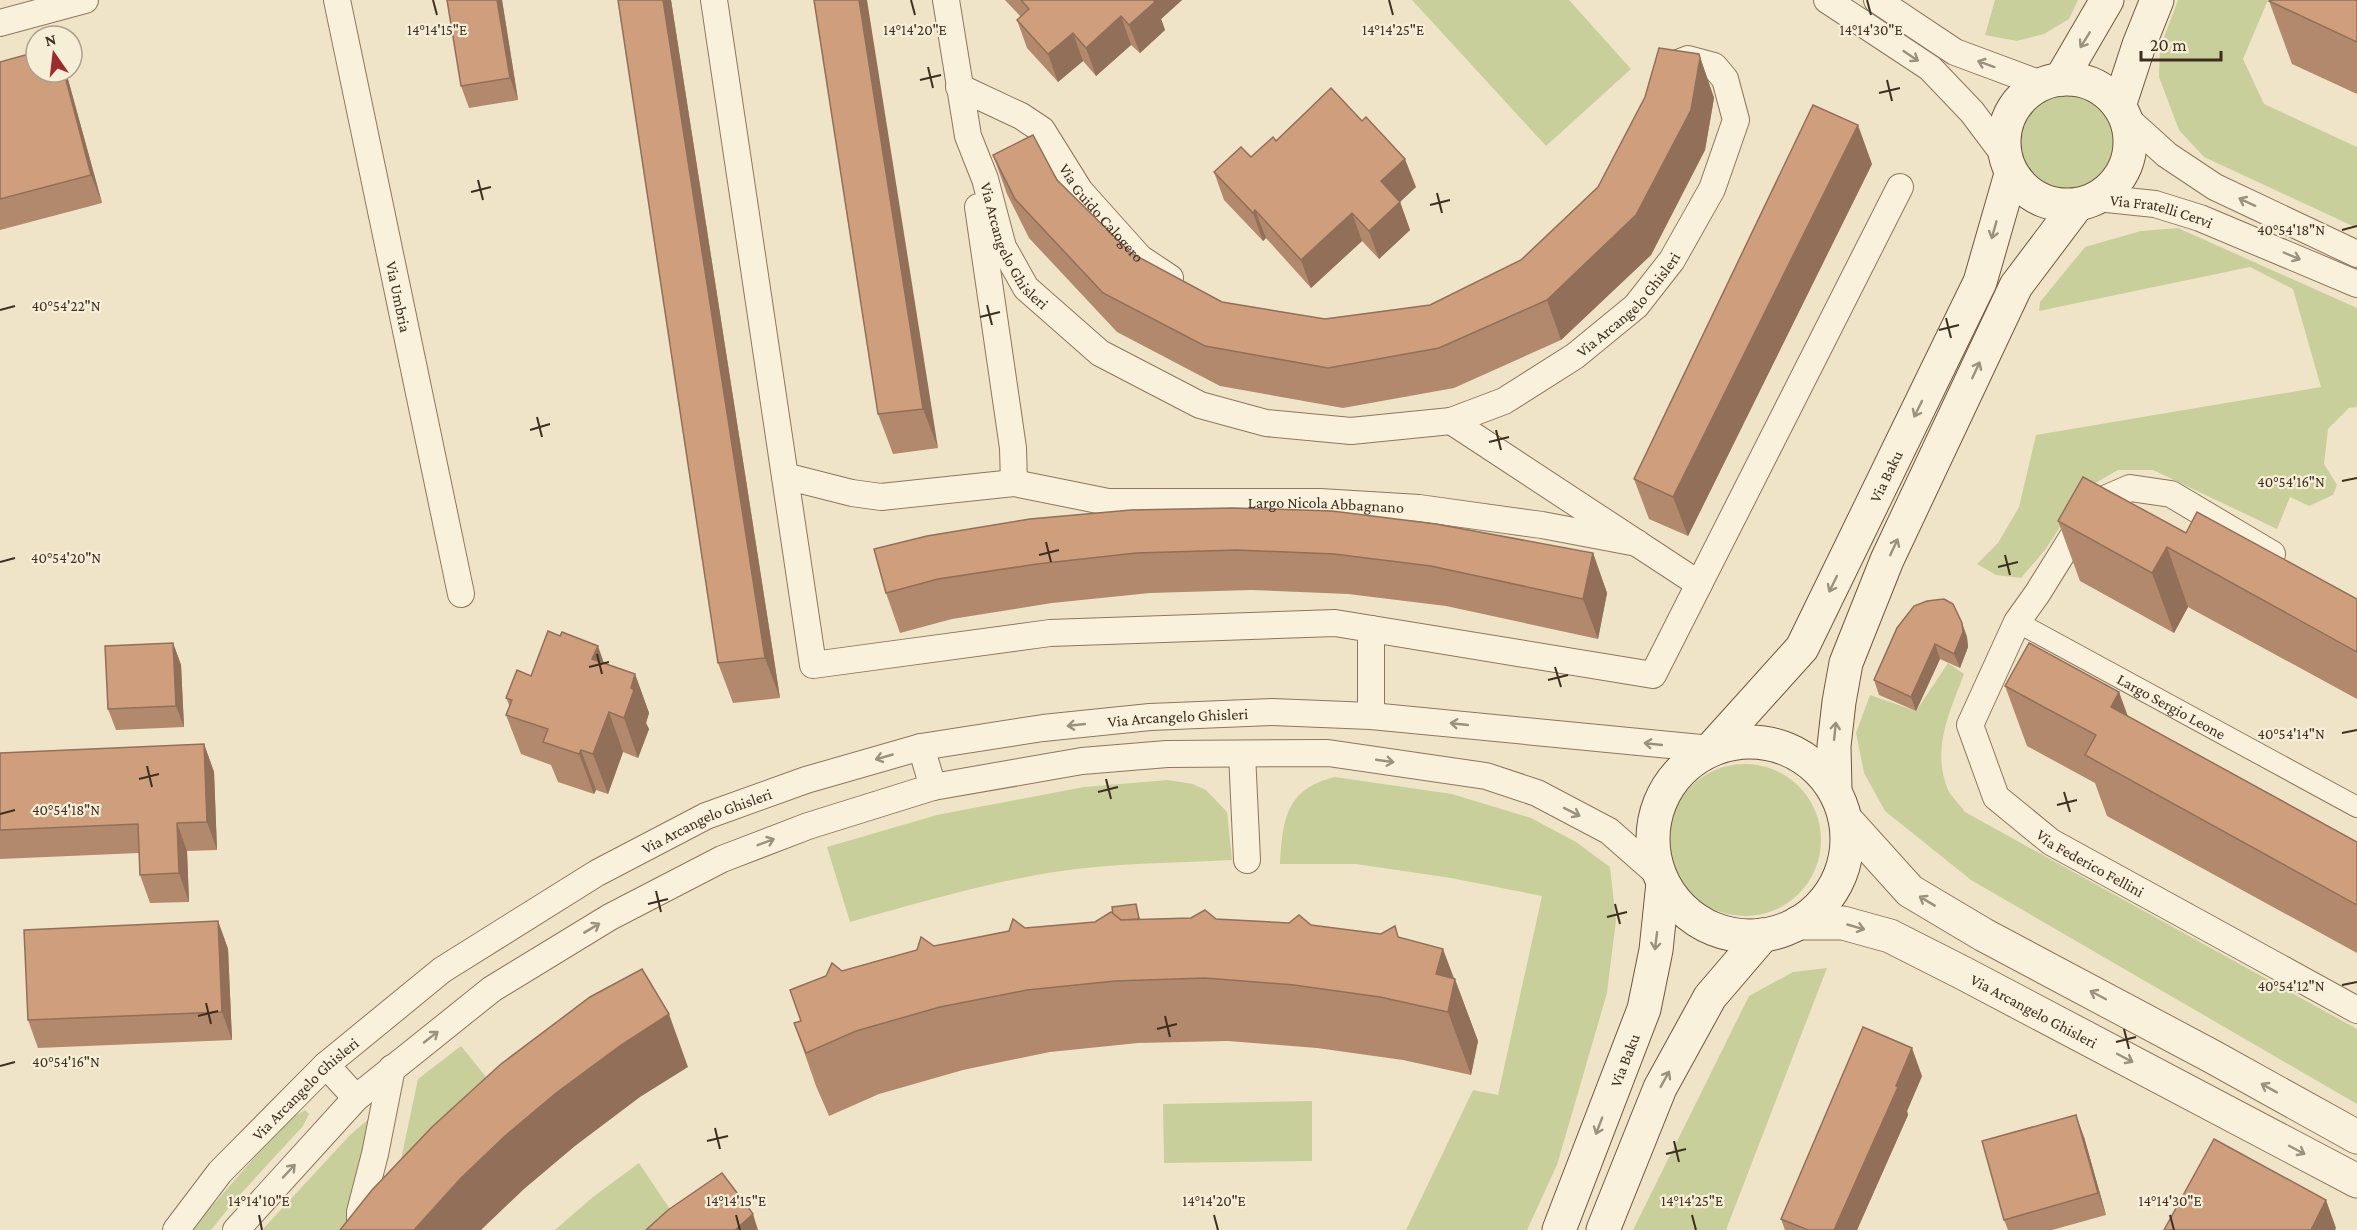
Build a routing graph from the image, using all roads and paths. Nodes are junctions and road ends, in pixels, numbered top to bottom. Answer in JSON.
{"nodes":[{"id":1,"x":85,"y":0,"type":"edge"},
{"id":2,"x":337,"y":0,"type":"edge"},
{"id":3,"x":714,"y":0,"type":"edge"},
{"id":4,"x":946,"y":0,"type":"edge"},
{"id":5,"x":1827,"y":0,"type":"edge"},
{"id":6,"x":1877,"y":0,"type":"edge"},
{"id":7,"x":2107,"y":0,"type":"edge"},
{"id":8,"x":2157,"y":0,"type":"edge"},
{"id":9,"x":0,"y":23,"type":"edge"},
{"id":10,"x":2051,"y":82,"type":"junction"},
{"id":11,"x":960,"y":87,"type":"junction"},
{"id":12,"x":1658,"y":89,"type":"edge"},
{"id":13,"x":2122,"y":111,"type":"junction"},
{"id":14,"x":968,"y":136,"type":"junction"},
{"id":15,"x":2008,"y":165,"type":"junction"},
{"id":16,"x":1900,"y":187,"type":"dead end"},
{"id":17,"x":2087,"y":202,"type":"junction"},
{"id":18,"x":2357,"y":254,"type":"edge"},
{"id":19,"x":2357,"y":284,"type":"edge"},
{"id":20,"x":1192,"y":292,"type":"edge"},
{"id":21,"x":1451,"y":421,"type":"junction"},
{"id":22,"x":785,"y":476,"type":"junction"},
{"id":23,"x":1014,"y":483,"type":"junction"},
{"id":24,"x":1637,"y":543,"type":"junction"},
{"id":25,"x":2288,"y":564,"type":"edge"},
{"id":26,"x":1699,"y":584,"type":"junction"},
{"id":27,"x":461,"y":594,"type":"dead end"},
{"id":28,"x":2017,"y":622,"type":"junction"},
{"id":29,"x":1371,"y":629,"type":"junction"},
{"id":30,"x":1371,"y":716,"type":"junction"},
{"id":31,"x":921,"y":747,"type":"junction"},
{"id":32,"x":1711,"y":749,"type":"junction"},
{"id":33,"x":1242,"y":754,"type":"junction"},
{"id":34,"x":933,"y":787,"type":"junction"},
{"id":35,"x":1840,"y":805,"type":"junction"},
{"id":36,"x":2357,"y":807,"type":"edge"},
{"id":37,"x":1247,"y":860,"type":"dead end"},
{"id":38,"x":1661,"y":879,"type":"junction"},
{"id":39,"x":1798,"y":923,"type":"junction"},
{"id":40,"x":1763,"y":935,"type":"junction"},
{"id":41,"x":2357,"y":1010,"type":"edge"},
{"id":42,"x":326,"y":1065,"type":"junction"},
{"id":43,"x":392,"y":1068,"type":"junction"},
{"id":44,"x":356,"y":1098,"type":"junction"},
{"id":45,"x":2357,"y":1137,"type":"edge"},
{"id":46,"x":2357,"y":1181,"type":"edge"},
{"id":47,"x":176,"y":1230,"type":"edge"},
{"id":48,"x":236,"y":1230,"type":"edge"},
{"id":49,"x":360,"y":1230,"type":"edge"},
{"id":50,"x":1559,"y":1230,"type":"edge"},
{"id":51,"x":1603,"y":1230,"type":"edge"}],
"edges":[{"from":1,"to":9,"type":"street"},
{"from":2,"to":27,"type":"street","name":"Via Umbria"},
{"from":3,"to":22,"type":"street"},
{"from":4,"to":11,"type":"street","name":"Via Arcangelo Ghisleri"},
{"from":5,"to":15,"type":"street","one_way":true},
{"from":10,"to":6,"type":"street","one_way":true},
{"from":7,"to":10,"type":"main road","one_way":true},
{"from":8,"to":13,"type":"main road"},
{"from":10,"to":13,"type":"main road"},
{"from":10,"to":15,"type":"main road"},
{"from":11,"to":14,"type":"street","name":"Via Arcangelo Ghisleri"},
{"from":11,"to":20,"type":"street","name":"Via Guido Calogero"},
{"from":12,"to":21,"type":"street","name":"Via Arcangelo Ghisleri"},
{"from":13,"to":17,"type":"main road"},
{"from":18,"to":13,"type":"street","one_way":true},
{"from":14,"to":21,"type":"street","name":"Via Arcangelo Ghisleri"},
{"from":14,"to":23,"type":"street"},
{"from":15,"to":17,"type":"main road"},
{"from":15,"to":32,"type":"main road","name":"Via Baku","one_way":true},
{"from":16,"to":26,"type":"street"},
{"from":17,"to":19,"type":"street","name":"Via Fratelli Cervi","one_way":true},
{"from":35,"to":17,"type":"main road","one_way":true},
{"from":21,"to":24,"type":"street"},
{"from":22,"to":23,"type":"street","name":"Largo Nicola Abbagnano"},
{"from":22,"to":29,"type":"street"},
{"from":23,"to":24,"type":"street","name":"Largo Nicola Abbagnano"},
{"from":24,"to":26,"type":"street"},
{"from":25,"to":28,"type":"street","name":"Via Federico Fellini"},
{"from":26,"to":29,"type":"street"},
{"from":28,"to":36,"type":"street","name":"Largo Sergio Leone"},
{"from":28,"to":41,"type":"street","name":"Via Federico Fellini"},
{"from":29,"to":30,"type":"street"},
{"from":30,"to":31,"type":"street","name":"Via Arcangelo Ghisleri","one_way":true},
{"from":32,"to":30,"type":"street","name":"Via Arcangelo Ghisleri","one_way":true},
{"from":31,"to":34,"type":"street"},
{"from":31,"to":42,"type":"street","name":"Via Arcangelo Ghisleri","one_way":true},
{"from":32,"to":35,"type":"main road"},
{"from":32,"to":38,"type":"main road"},
{"from":33,"to":34,"type":"street"},
{"from":33,"to":37,"type":"street"},
{"from":33,"to":38,"type":"street","one_way":true},
{"from":43,"to":34,"type":"street","one_way":true},
{"from":35,"to":39,"type":"main road"},
{"from":45,"to":35,"type":"main road","one_way":true},
{"from":38,"to":40,"type":"main road"},
{"from":38,"to":50,"type":"main road","name":"Via Baku","one_way":true},
{"from":39,"to":40,"type":"main road"},
{"from":39,"to":46,"type":"main road","name":"Via Arcangelo Ghisleri","one_way":true},
{"from":51,"to":40,"type":"main road","one_way":true},
{"from":42,"to":44,"type":"street"},
{"from":42,"to":47,"type":"street","name":"Via Arcangelo Ghisleri"},
{"from":43,"to":44,"type":"street"},
{"from":43,"to":49,"type":"street"},
{"from":48,"to":44,"type":"street","one_way":true}]}
